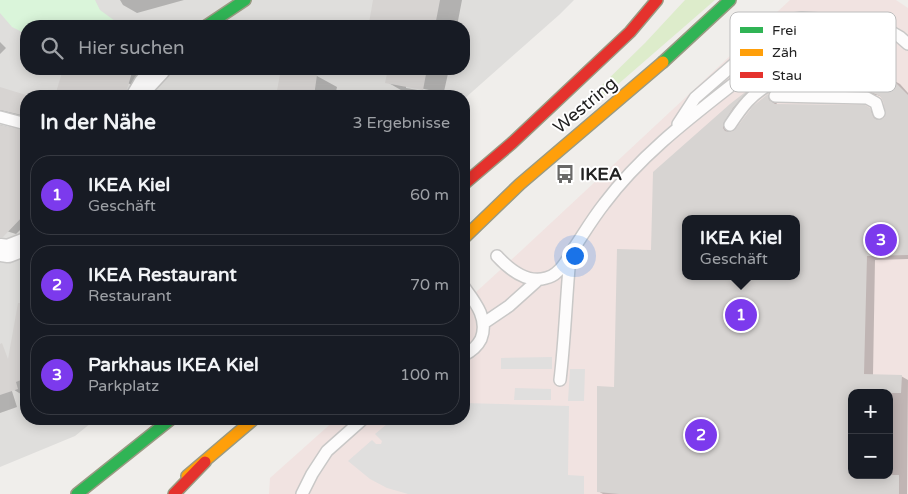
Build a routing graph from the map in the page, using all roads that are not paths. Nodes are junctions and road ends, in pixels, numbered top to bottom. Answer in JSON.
{"nodes":[{"id":1,"x":244,"y":0,"type":"edge"},
{"id":2,"x":658,"y":0,"type":"edge"},
{"id":3,"x":730,"y":0,"type":"edge"},
{"id":4,"x":215,"y":20,"type":"edge"},
{"id":5,"x":896,"y":35,"type":"edge"},
{"id":6,"x":908,"y":44,"type":"edge"},
{"id":7,"x":730,"y":68,"type":"edge"},
{"id":8,"x":153,"y":75,"type":"edge"},
{"id":9,"x":730,"y":87,"type":"edge"},
{"id":10,"x":142,"y":90,"type":"edge"},
{"id":11,"x":757,"y":92,"type":"edge"},
{"id":12,"x":775,"y":96,"type":"dead end"},
{"id":13,"x":879,"y":113,"type":"dead end"},
{"id":14,"x":0,"y":117,"type":"edge"},
{"id":15,"x":20,"y":122,"type":"edge"},
{"id":16,"x":730,"y":125,"type":"dead end"},
{"id":17,"x":671,"y":134,"type":"junction"},
{"id":18,"x":470,"y":179,"type":"edge"},
{"id":19,"x":470,"y":232,"type":"edge"},
{"id":20,"x":20,"y":246,"type":"edge"},
{"id":21,"x":0,"y":250,"type":"edge"},
{"id":22,"x":570,"y":255,"type":"junction"},
{"id":23,"x":497,"y":256,"type":"dead end"},
{"id":24,"x":538,"y":280,"type":"junction"},
{"id":25,"x":470,"y":296,"type":"edge"},
{"id":26,"x":484,"y":323,"type":"junction"},
{"id":27,"x":470,"y":351,"type":"edge"},
{"id":28,"x":560,"y":380,"type":"dead end"},
{"id":29,"x":163,"y":425,"type":"edge"},
{"id":30,"x":247,"y":425,"type":"edge"},
{"id":31,"x":356,"y":425,"type":"edge"},
{"id":32,"x":205,"y":462,"type":"junction"},
{"id":33,"x":77,"y":494,"type":"edge"},
{"id":34,"x":164,"y":494,"type":"edge"},
{"id":35,"x":174,"y":494,"type":"edge"},
{"id":36,"x":302,"y":494,"type":"edge"}],
"edges":[{"from":1,"to":4,"type":"main road"},
{"from":2,"to":18,"type":"main road","name":"Westring"},
{"from":3,"to":19,"type":"main road","name":"Westring"},
{"from":5,"to":6,"type":"lane"},
{"from":7,"to":17,"type":"lane"},
{"from":8,"to":10,"type":"street"},
{"from":9,"to":17,"type":"lane"},
{"from":11,"to":16,"type":"lane"},
{"from":12,"to":13,"type":"lane"},
{"from":14,"to":15,"type":"lane"},
{"from":17,"to":22,"type":"lane"},
{"from":20,"to":21,"type":"street"},
{"from":22,"to":24,"type":"lane"},
{"from":22,"to":28,"type":"lane"},
{"from":23,"to":24,"type":"lane"},
{"from":24,"to":26,"type":"lane"},
{"from":25,"to":26,"type":"lane"},
{"from":26,"to":27,"type":"lane"},
{"from":29,"to":33,"type":"main road"},
{"from":30,"to":32,"type":"main road"},
{"from":31,"to":36,"type":"lane"},
{"from":32,"to":34,"type":"main road"},
{"from":32,"to":35,"type":"main road"}]}
